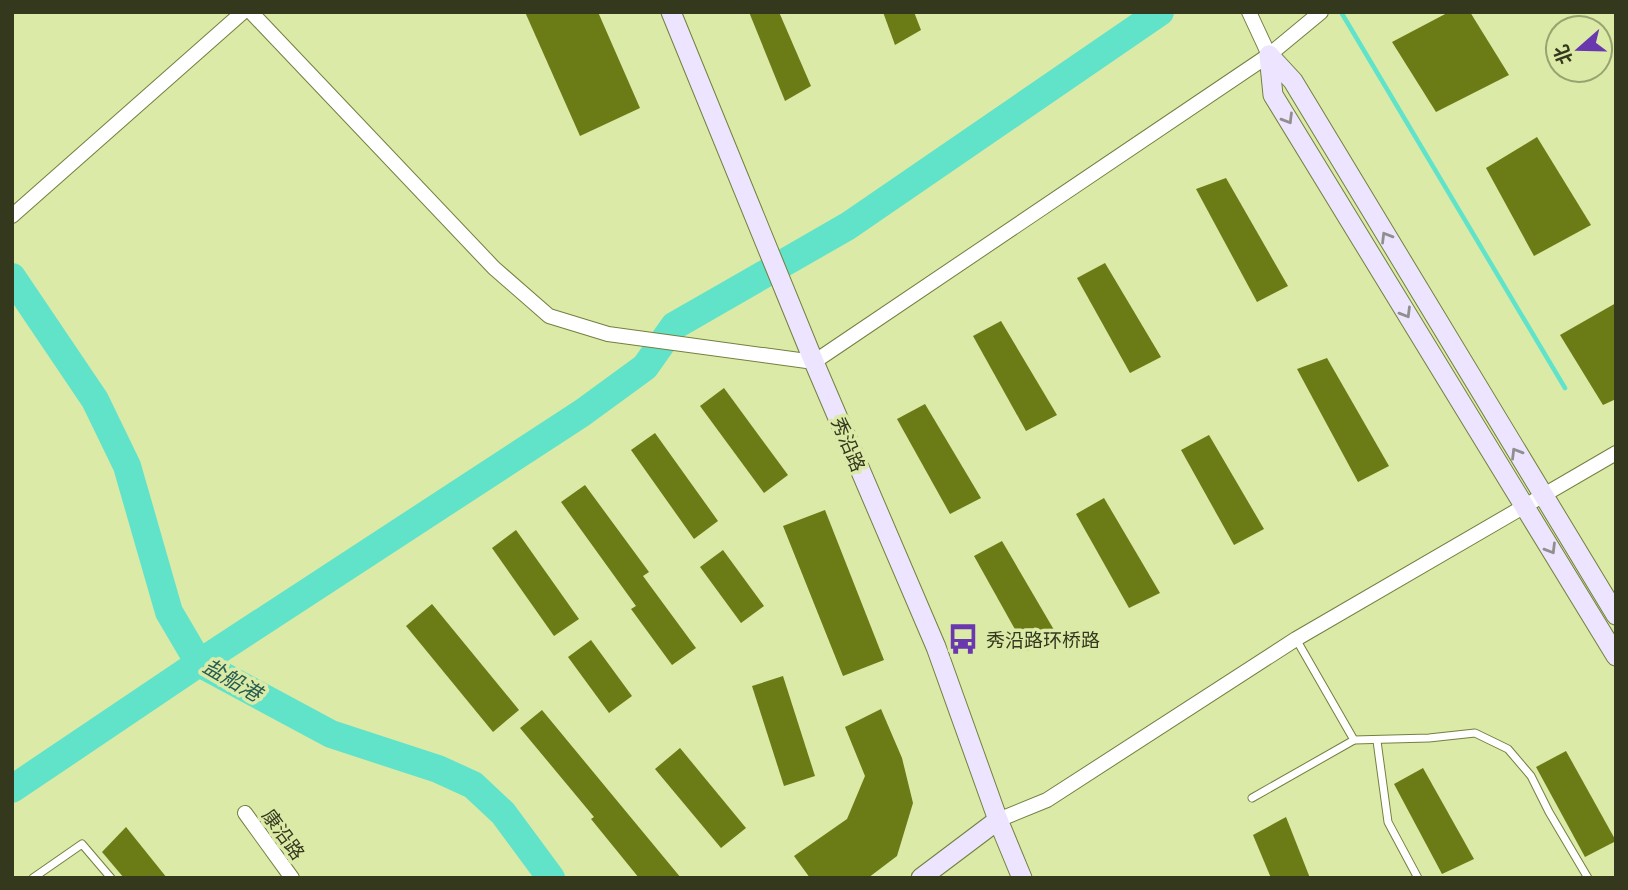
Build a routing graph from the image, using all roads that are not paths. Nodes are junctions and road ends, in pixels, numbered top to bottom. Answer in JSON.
{"nodes":[{"id":1,"x":243,"y":12,"type":"edge"},
{"id":2,"x":251,"y":12,"type":"edge"},
{"id":3,"x":671,"y":12,"type":"edge"},
{"id":4,"x":1249,"y":12,"type":"edge"},
{"id":5,"x":1321,"y":12,"type":"edge"},
{"id":6,"x":1269,"y":55,"type":"junction"},
{"id":7,"x":12,"y":216,"type":"edge"},
{"id":8,"x":814,"y":362,"type":"junction"},
{"id":9,"x":1616,"y":453,"type":"edge"},
{"id":10,"x":1543,"y":497,"type":"junction"},
{"id":11,"x":1525,"y":507,"type":"junction"},
{"id":12,"x":1616,"y":615,"type":"edge"},
{"id":13,"x":1296,"y":639,"type":"junction"},
{"id":14,"x":1616,"y":656,"type":"edge"},
{"id":15,"x":1354,"y":740,"type":"junction"},
{"id":16,"x":1377,"y":741,"type":"junction"},
{"id":17,"x":1252,"y":798,"type":"dead end"},
{"id":18,"x":246,"y":813,"type":"dead end"},
{"id":19,"x":998,"y":820,"type":"junction"},
{"id":20,"x":33,"y":878,"type":"edge"},
{"id":21,"x":111,"y":878,"type":"edge"},
{"id":22,"x":292,"y":878,"type":"edge"},
{"id":23,"x":921,"y":878,"type":"edge"},
{"id":24,"x":1023,"y":878,"type":"edge"},
{"id":25,"x":1418,"y":878,"type":"edge"},
{"id":26,"x":1588,"y":878,"type":"edge"}],
"edges":[{"from":1,"to":7,"type":"street"},
{"from":2,"to":8,"type":"street"},
{"from":3,"to":8,"type":"street","name":"秀沿路"},
{"from":4,"to":6,"type":"street"},
{"from":5,"to":6,"type":"street"},
{"from":6,"to":8,"type":"street"},
{"from":10,"to":6,"type":"street","one_way":true},
{"from":6,"to":11,"type":"street","one_way":true},
{"from":8,"to":19,"type":"street","name":"秀沿路"},
{"from":9,"to":10,"type":"street"},
{"from":10,"to":11,"type":"street"},
{"from":10,"to":12,"type":"street"},
{"from":11,"to":13,"type":"street"},
{"from":11,"to":14,"type":"street","one_way":true},
{"from":13,"to":15,"type":"lane"},
{"from":13,"to":19,"type":"street"},
{"from":15,"to":16,"type":"lane"},
{"from":15,"to":17,"type":"lane"},
{"from":16,"to":25,"type":"lane"},
{"from":16,"to":26,"type":"lane"},
{"from":18,"to":22,"type":"street","name":"康沿路"},
{"from":19,"to":23,"type":"street"},
{"from":19,"to":24,"type":"street","name":"秀沿路"},
{"from":20,"to":21,"type":"lane"}]}
